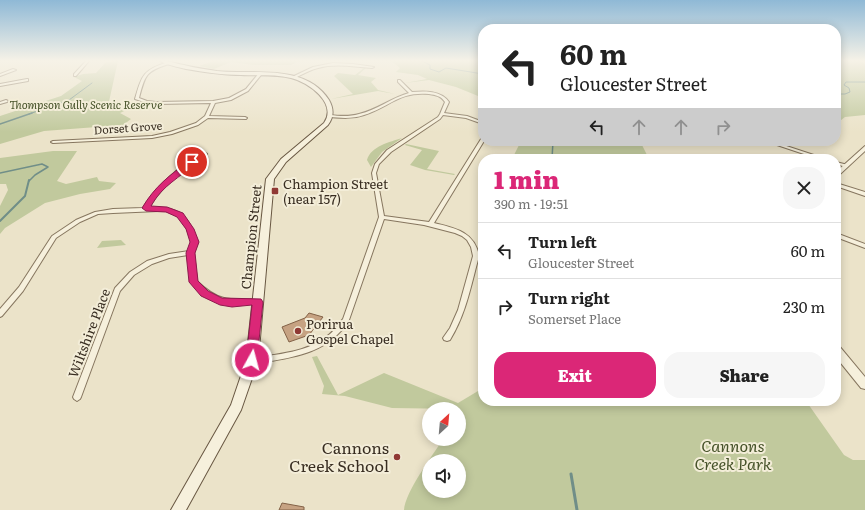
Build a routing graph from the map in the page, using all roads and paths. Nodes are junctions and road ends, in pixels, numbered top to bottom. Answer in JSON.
{"nodes":[{"id":1,"x":142,"y":85,"type":"edge"},
{"id":2,"x":250,"y":85,"type":"edge"},
{"id":3,"x":311,"y":85,"type":"edge"},
{"id":4,"x":403,"y":85,"type":"edge"},
{"id":5,"x":410,"y":92,"type":"junction"},
{"id":6,"x":6,"y":101,"type":"dead end"},
{"id":7,"x":0,"y":102,"type":"edge"},
{"id":8,"x":213,"y":102,"type":"junction"},
{"id":9,"x":442,"y":114,"type":"junction"},
{"id":10,"x":330,"y":116,"type":"junction"},
{"id":11,"x":207,"y":117,"type":"junction"},
{"id":12,"x":245,"y":118,"type":"dead end"},
{"id":13,"x":478,"y":121,"type":"edge"},
{"id":14,"x":53,"y":142,"type":"dead end"},
{"id":15,"x":479,"y":146,"type":"edge"},
{"id":16,"x":783,"y":146,"type":"edge"},
{"id":17,"x":865,"y":148,"type":"edge"},
{"id":18,"x":205,"y":154,"type":"dead end"},
{"id":19,"x":808,"y":154,"type":"edge"},
{"id":20,"x":841,"y":164,"type":"edge"},
{"id":21,"x":846,"y":166,"type":"junction"},
{"id":22,"x":841,"y":170,"type":"edge"},
{"id":23,"x":841,"y":186,"type":"edge"},
{"id":24,"x":865,"y":194,"type":"edge"},
{"id":25,"x":146,"y":208,"type":"junction"},
{"id":26,"x":382,"y":217,"type":"junction"},
{"id":27,"x":430,"y":225,"type":"junction"},
{"id":28,"x":841,"y":237,"type":"edge"},
{"id":29,"x":865,"y":246,"type":"edge"},
{"id":30,"x":191,"y":253,"type":"junction"},
{"id":31,"x":258,"y":302,"type":"junction"},
{"id":32,"x":0,"y":314,"type":"edge"},
{"id":33,"x":448,"y":338,"type":"dead end"},
{"id":34,"x":841,"y":356,"type":"edge"},
{"id":35,"x":252,"y":360,"type":"junction"},
{"id":36,"x":865,"y":385,"type":"edge"},
{"id":37,"x":77,"y":397,"type":"dead end"},
{"id":38,"x":178,"y":510,"type":"edge"}],
"edges":[{"from":1,"to":8,"type":"street"},
{"from":2,"to":8,"type":"street"},
{"from":3,"to":10,"type":"main road"},
{"from":4,"to":5,"type":"street"},
{"from":5,"to":9,"type":"street"},
{"from":5,"to":10,"type":"street"},
{"from":6,"to":7,"type":"street"},
{"from":8,"to":11,"type":"street"},
{"from":9,"to":13,"type":"street"},
{"from":9,"to":26,"type":"street"},
{"from":10,"to":31,"type":"main road","name":"Champion Street"},
{"from":11,"to":12,"type":"street"},
{"from":11,"to":14,"type":"street","name":"Dorset Grove"},
{"from":15,"to":27,"type":"street"},
{"from":16,"to":19,"type":"street"},
{"from":17,"to":21,"type":"street"},
{"from":18,"to":25,"type":"street"},
{"from":20,"to":21,"type":"street"},
{"from":21,"to":22,"type":"street"},
{"from":23,"to":24,"type":"street"},
{"from":25,"to":30,"type":"street"},
{"from":25,"to":32,"type":"street"},
{"from":26,"to":27,"type":"street"},
{"from":26,"to":35,"type":"street"},
{"from":27,"to":33,"type":"street"},
{"from":28,"to":29,"type":"street"},
{"from":30,"to":31,"type":"street"},
{"from":30,"to":37,"type":"street","name":"Wiltshire Place"},
{"from":31,"to":35,"type":"main road","name":"Champion Street"},
{"from":34,"to":36,"type":"street"},
{"from":35,"to":38,"type":"main road","name":"Champion Street"}]}
